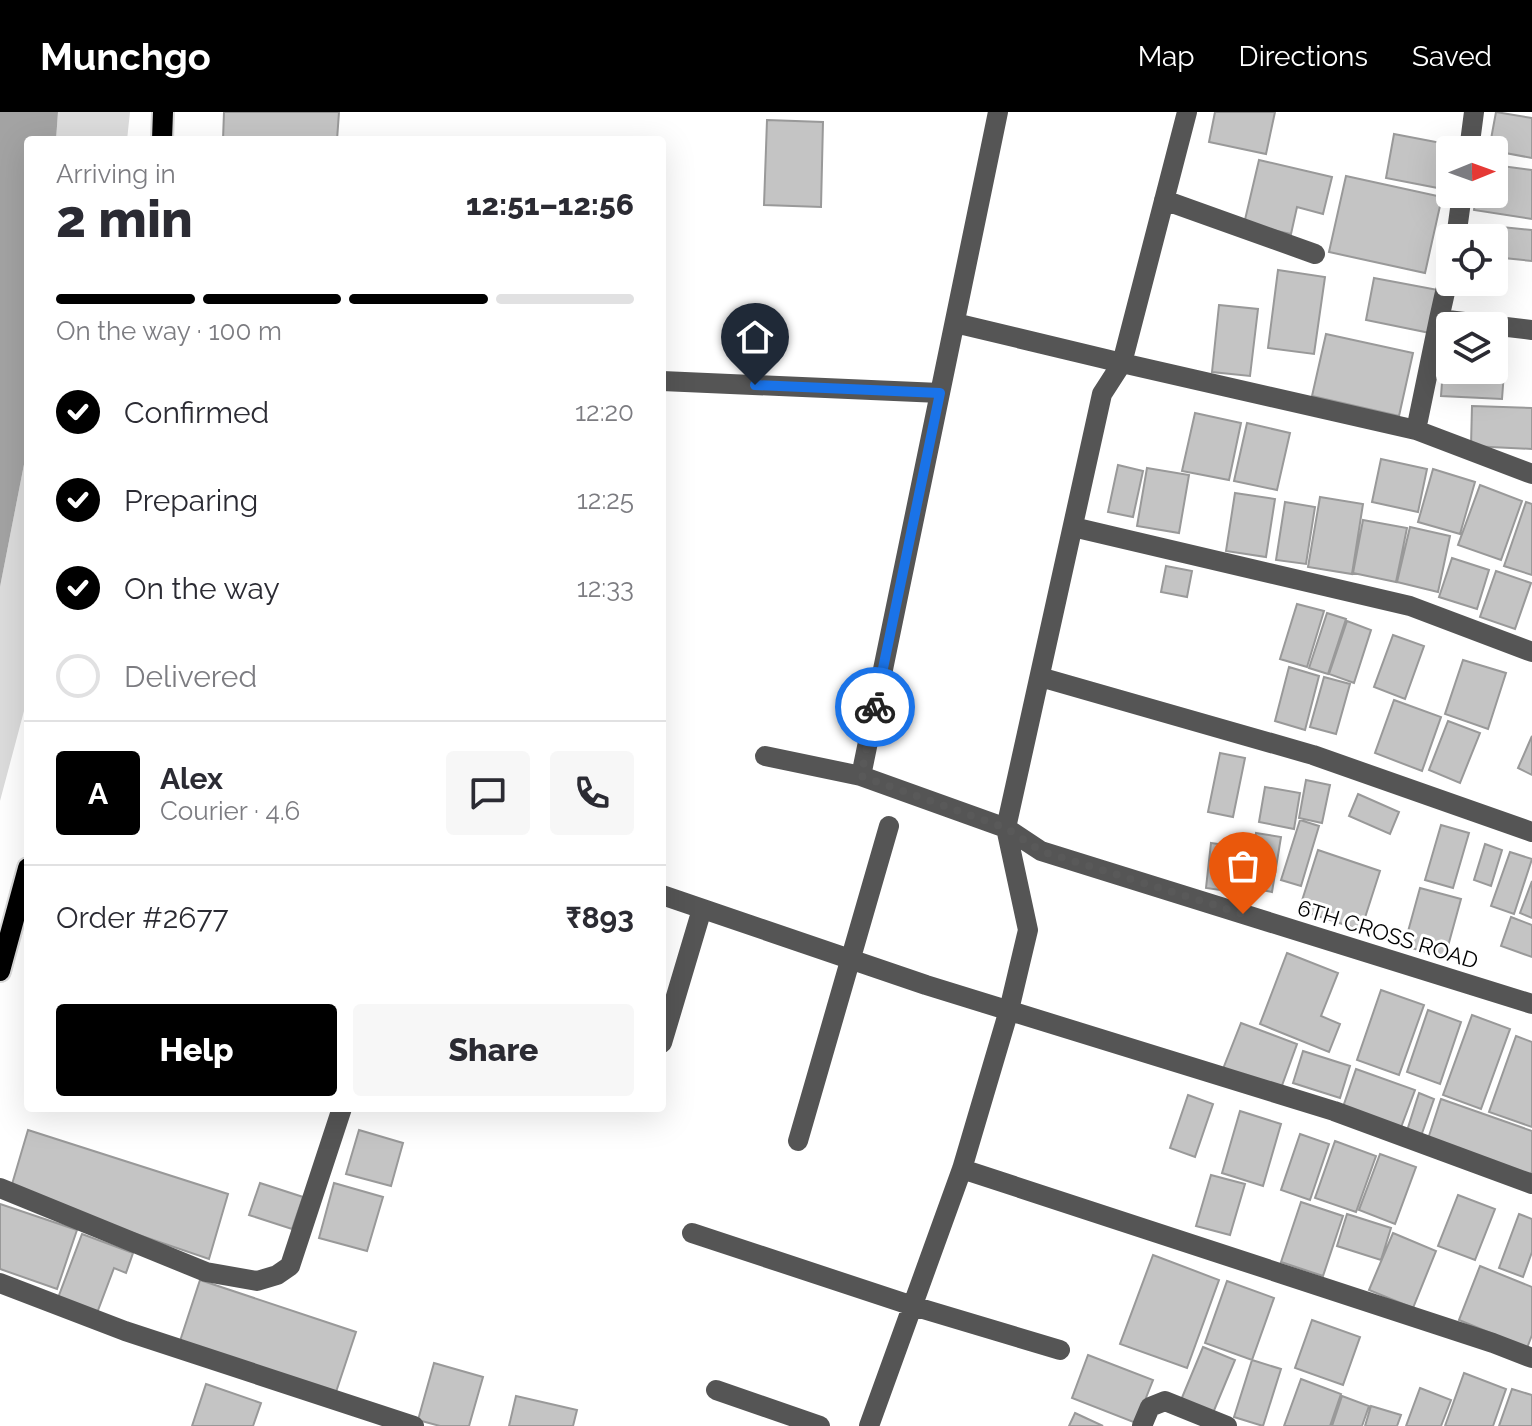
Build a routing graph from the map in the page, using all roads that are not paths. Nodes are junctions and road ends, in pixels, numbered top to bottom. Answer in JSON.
{"nodes":[{"id":1,"x":163,"y":112,"type":"edge"},
{"id":2,"x":998,"y":112,"type":"edge"},
{"id":3,"x":1187,"y":112,"type":"edge"},
{"id":4,"x":1474,"y":112,"type":"edge"},
{"id":5,"x":162,"y":136,"type":"edge"},
{"id":6,"x":1471,"y":136,"type":"edge"},
{"id":7,"x":1164,"y":200,"type":"junction"},
{"id":8,"x":1315,"y":254,"type":"dead end"},
{"id":9,"x":955,"y":323,"type":"junction"},
{"id":10,"x":1508,"y":327,"type":"edge"},
{"id":11,"x":1532,"y":330,"type":"edge"},
{"id":12,"x":1436,"y":333,"type":"edge"},
{"id":13,"x":1122,"y":363,"type":"junction"},
{"id":14,"x":666,"y":381,"type":"edge"},
{"id":15,"x":940,"y":393,"type":"junction"},
{"id":16,"x":1416,"y":430,"type":"junction"},
{"id":17,"x":1532,"y":474,"type":"edge"},
{"id":18,"x":1073,"y":527,"type":"junction"},
{"id":19,"x":1532,"y":652,"type":"edge"},
{"id":20,"x":1040,"y":677,"type":"junction"},
{"id":21,"x":765,"y":756,"type":"dead end"},
{"id":22,"x":861,"y":776,"type":"junction"},
{"id":23,"x":889,"y":826,"type":"dead end"},
{"id":24,"x":1006,"y":828,"type":"junction"},
{"id":25,"x":1532,"y":832,"type":"edge"},
{"id":26,"x":24,"y":883,"type":"edge"},
{"id":27,"x":666,"y":896,"type":"edge"},
{"id":28,"x":702,"y":909,"type":"junction"},
{"id":29,"x":851,"y":959,"type":"junction"},
{"id":30,"x":0,"y":971,"type":"edge"},
{"id":31,"x":1532,"y":1004,"type":"edge"},
{"id":32,"x":1009,"y":1010,"type":"junction"},
{"id":33,"x":666,"y":1030,"type":"edge"},
{"id":34,"x":341,"y":1112,"type":"edge"},
{"id":35,"x":798,"y":1141,"type":"dead end"},
{"id":36,"x":962,"y":1169,"type":"junction"},
{"id":37,"x":1532,"y":1184,"type":"edge"},
{"id":38,"x":0,"y":1188,"type":"edge"},
{"id":39,"x":692,"y":1233,"type":"dead end"},
{"id":40,"x":0,"y":1283,"type":"edge"},
{"id":41,"x":913,"y":1306,"type":"junction"},
{"id":42,"x":1060,"y":1350,"type":"dead end"},
{"id":43,"x":1532,"y":1358,"type":"edge"},
{"id":44,"x":716,"y":1390,"type":"dead end"},
{"id":45,"x":414,"y":1426,"type":"edge"},
{"id":46,"x":820,"y":1426,"type":"edge"},
{"id":47,"x":869,"y":1426,"type":"edge"},
{"id":48,"x":1142,"y":1426,"type":"edge"},
{"id":49,"x":1227,"y":1426,"type":"edge"}],
"edges":[{"from":1,"to":5,"type":"main road"},
{"from":2,"to":9,"type":"street"},
{"from":3,"to":7,"type":"street"},
{"from":4,"to":6,"type":"street"},
{"from":7,"to":8,"type":"street"},
{"from":7,"to":13,"type":"street"},
{"from":9,"to":13,"type":"street"},
{"from":9,"to":15,"type":"street"},
{"from":10,"to":11,"type":"street"},
{"from":12,"to":16,"type":"street"},
{"from":13,"to":16,"type":"street"},
{"from":13,"to":18,"type":"street"},
{"from":14,"to":15,"type":"street"},
{"from":15,"to":22,"type":"street"},
{"from":16,"to":17,"type":"street"},
{"from":18,"to":19,"type":"street"},
{"from":18,"to":20,"type":"street"},
{"from":20,"to":24,"type":"street"},
{"from":20,"to":25,"type":"street"},
{"from":21,"to":22,"type":"street","name":"6TH CROSS ROAD"},
{"from":22,"to":24,"type":"street","name":"6TH CROSS ROAD"},
{"from":23,"to":29,"type":"street"},
{"from":24,"to":31,"type":"street","name":"6TH CROSS ROAD"},
{"from":24,"to":32,"type":"street"},
{"from":26,"to":30,"type":"main road"},
{"from":27,"to":28,"type":"street"},
{"from":28,"to":29,"type":"street"},
{"from":28,"to":33,"type":"street"},
{"from":29,"to":32,"type":"street"},
{"from":29,"to":35,"type":"street"},
{"from":32,"to":36,"type":"street"},
{"from":32,"to":37,"type":"street"},
{"from":34,"to":38,"type":"street"},
{"from":36,"to":41,"type":"street"},
{"from":36,"to":43,"type":"street"},
{"from":39,"to":41,"type":"street"},
{"from":40,"to":45,"type":"street"},
{"from":41,"to":42,"type":"street"},
{"from":41,"to":47,"type":"street"},
{"from":44,"to":46,"type":"street"},
{"from":48,"to":49,"type":"street"}]}
